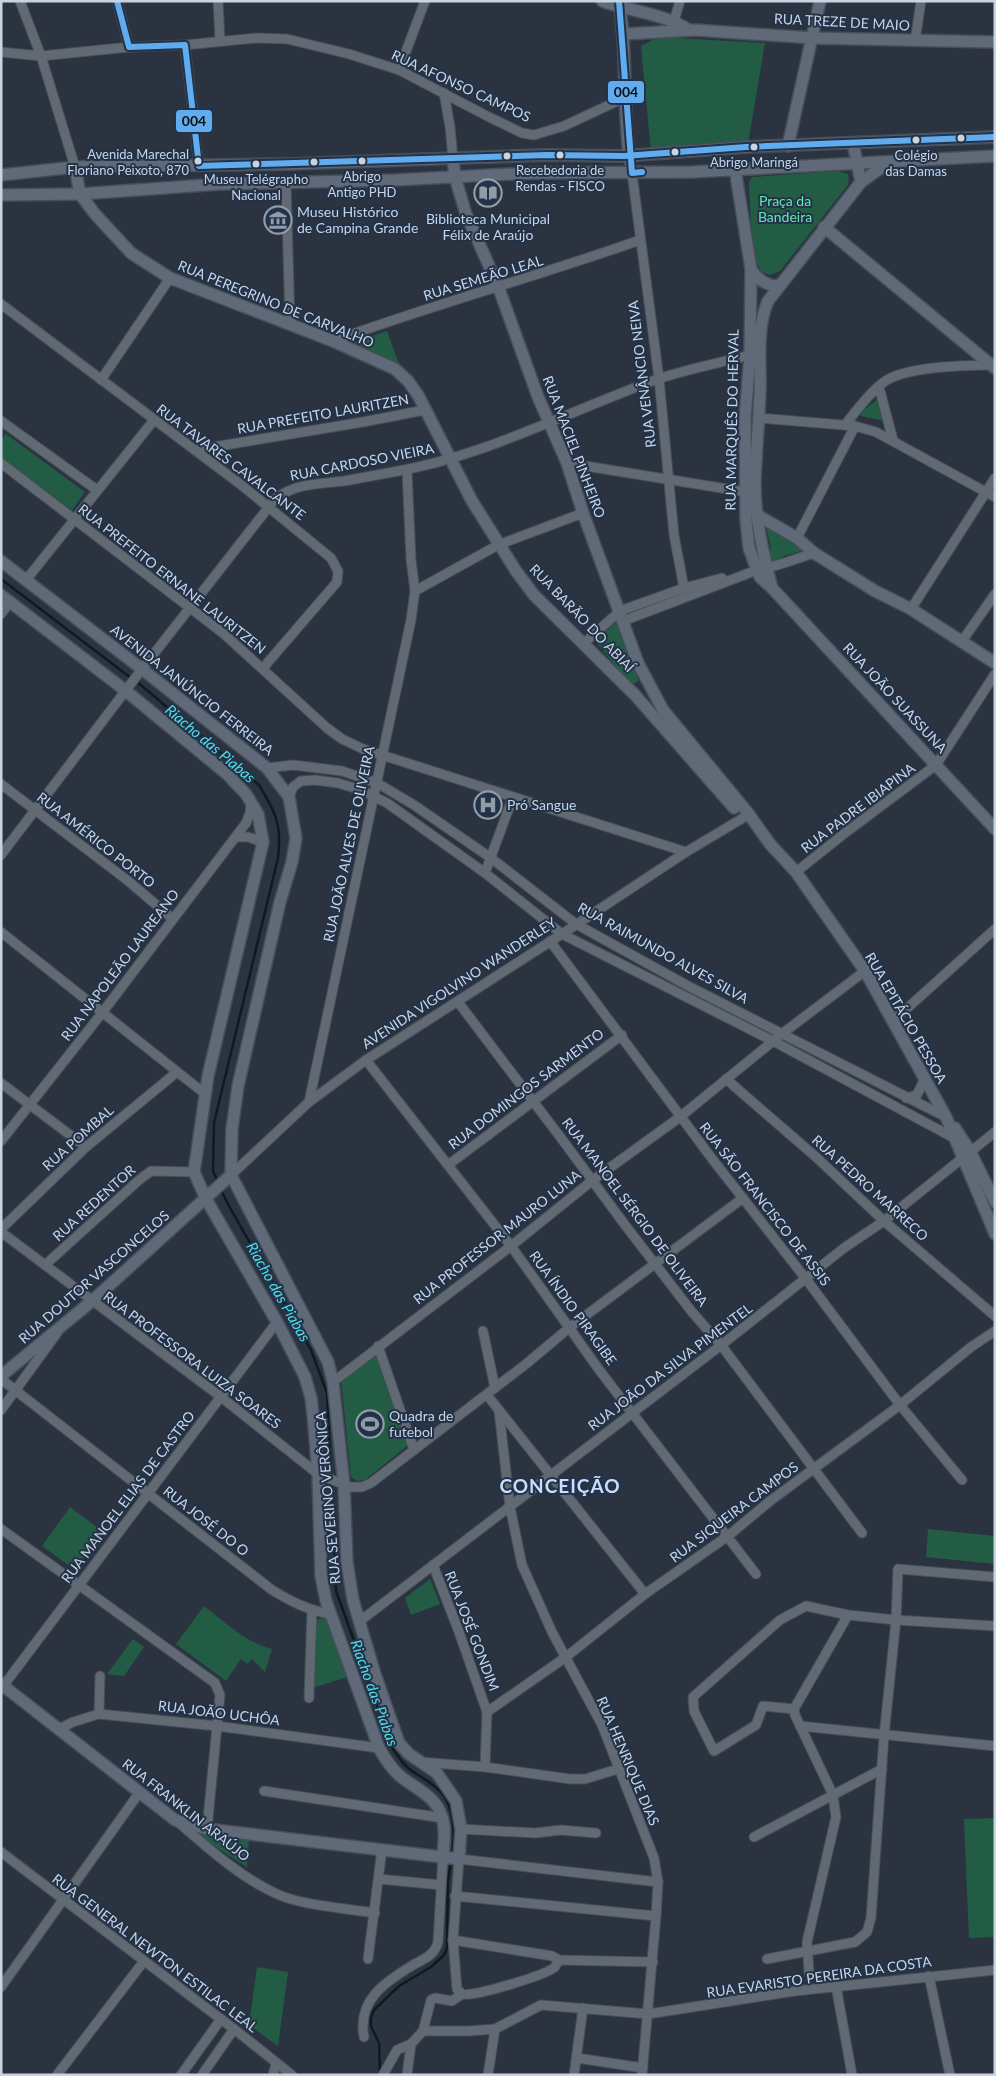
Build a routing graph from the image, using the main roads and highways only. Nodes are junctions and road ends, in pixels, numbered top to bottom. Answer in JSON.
{"nodes":[{"id":1,"x":602,"y":1,"type":"edge"},
{"id":2,"x":820,"y":1,"type":"edge"},
{"id":3,"x":620,"y":5,"type":"edge"},
{"id":4,"x":689,"y":30,"type":"junction"},
{"id":5,"x":624,"y":34,"type":"junction"},
{"id":6,"x":813,"y":38,"type":"junction"},
{"id":7,"x":995,"y":42,"type":"edge"},
{"id":8,"x":995,"y":137,"type":"edge"},
{"id":9,"x":853,"y":143,"type":"junction"},
{"id":10,"x":788,"y":146,"type":"junction"},
{"id":11,"x":629,"y":156,"type":"junction"},
{"id":12,"x":995,"y":156,"type":"edge"},
{"id":13,"x":453,"y":159,"type":"junction"},
{"id":14,"x":889,"y":162,"type":"junction"},
{"id":15,"x":858,"y":164,"type":"junction"},
{"id":16,"x":75,"y":167,"type":"junction"},
{"id":17,"x":735,"y":169,"type":"junction"},
{"id":18,"x":632,"y":173,"type":"junction"},
{"id":19,"x":1,"y":175,"type":"edge"},
{"id":20,"x":455,"y":177,"type":"junction"},
{"id":21,"x":861,"y":182,"type":"junction"},
{"id":22,"x":80,"y":194,"type":"junction"},
{"id":23,"x":1,"y":195,"type":"edge"},
{"id":24,"x":824,"y":227,"type":"junction"},
{"id":25,"x":752,"y":268,"type":"junction"},
{"id":26,"x":782,"y":283,"type":"junction"},
{"id":27,"x":992,"y":367,"type":"edge"},
{"id":28,"x":395,"y":370,"type":"joint"},
{"id":29,"x":757,"y":515,"type":"junction"},
{"id":30,"x":1,"y":561,"type":"edge"},
{"id":31,"x":762,"y":568,"type":"junction"},
{"id":32,"x":6,"y":598,"type":"edge"},
{"id":33,"x":995,"y":663,"type":"edge"},
{"id":34,"x":746,"y":815,"type":"junction"},
{"id":35,"x":995,"y":829,"type":"edge"},
{"id":36,"x":946,"y":1116,"type":"junction"},
{"id":37,"x":966,"y":1154,"type":"junction"},
{"id":38,"x":229,"y":1177,"type":"junction"},
{"id":39,"x":208,"y":1196,"type":"junction"},
{"id":40,"x":995,"y":1202,"type":"edge"},
{"id":41,"x":995,"y":1234,"type":"edge"},
{"id":42,"x":1,"y":1377,"type":"edge"},
{"id":43,"x":2,"y":1687,"type":"edge"},
{"id":44,"x":443,"y":1856,"type":"junction"}],
"edges":[{"from":1,"to":3,"type":"main road","name":"RUA TREZE DE MAIO"},
{"from":2,"to":6,"type":"main road"},
{"from":3,"to":4,"type":"main road","name":"RUA TREZE DE MAIO"},
{"from":3,"to":5,"type":"main road","name":"RUA VENÂNCIO NEIVA"},
{"from":4,"to":5,"type":"main road","name":"RUA TREZE DE MAIO"},
{"from":4,"to":6,"type":"main road","name":"RUA TREZE DE MAIO"},
{"from":5,"to":11,"type":"main road","name":"RUA VENÂNCIO NEIVA"},
{"from":6,"to":7,"type":"main road","name":"RUA TREZE DE MAIO"},
{"from":6,"to":10,"type":"main road"},
{"from":8,"to":9,"type":"main road"},
{"from":9,"to":10,"type":"main road"},
{"from":9,"to":15,"type":"main road"},
{"from":10,"to":11,"type":"main road"},
{"from":11,"to":13,"type":"main road"},
{"from":11,"to":18,"type":"main road","name":"RUA VENÂNCIO NEIVA"},
{"from":12,"to":14,"type":"main road"},
{"from":13,"to":16,"type":"main road"},
{"from":13,"to":20,"type":"main road","name":"RUA MACIEL PINHEIRO"},
{"from":14,"to":15,"type":"main road"},
{"from":14,"to":21,"type":"main road"},
{"from":15,"to":17,"type":"main road"},
{"from":15,"to":21,"type":"main road"},
{"from":16,"to":19,"type":"main road"},
{"from":16,"to":22,"type":"main road","name":"RUA PEREGRINO DE CARVALHO"},
{"from":17,"to":18,"type":"main road"},
{"from":17,"to":25,"type":"main road"},
{"from":18,"to":20,"type":"main road"},
{"from":20,"to":22,"type":"main road"},
{"from":20,"to":34,"type":"main road","name":"RUA MACIEL PINHEIRO"},
{"from":21,"to":24,"type":"main road"},
{"from":22,"to":23,"type":"main road"},
{"from":22,"to":28,"type":"main road","name":"RUA PEREGRINO DE CARVALHO"},
{"from":24,"to":26,"type":"main road"},
{"from":24,"to":27,"type":"main road"},
{"from":25,"to":26,"type":"main road"},
{"from":25,"to":31,"type":"main road","name":"RUA MARQUÊS DO HERVAL"},
{"from":26,"to":29,"type":"main road","name":"RUA MARQUÊS DO HERVAL"},
{"from":28,"to":34,"type":"main road","name":"RUA BARÃO DO ABIAÍ"},
{"from":29,"to":31,"type":"main road","name":"RUA MARQUÊS DO HERVAL"},
{"from":29,"to":33,"type":"main road"},
{"from":30,"to":38,"type":"main road","name":"AVENIDA JANÚNCIO FERREIRA"},
{"from":31,"to":35,"type":"main road","name":"RUA JOÃO SUASSUNA"},
{"from":32,"to":39,"type":"main road"},
{"from":34,"to":36,"type":"main road","name":"RUA EPITÁCIO PESSOA"},
{"from":36,"to":37,"type":"main road"},
{"from":36,"to":37,"type":"main road","name":"RUA EPITÁCIO PESSOA"},
{"from":37,"to":40,"type":"main road"},
{"from":37,"to":41,"type":"main road"},
{"from":38,"to":39,"type":"main road","name":"RUA DOUTOR VASCONCELOS"},
{"from":38,"to":44,"type":"main road","name":"RUA SEVERINO VERÔNICA"},
{"from":39,"to":42,"type":"main road","name":"RUA DOUTOR VASCONCELOS"},
{"from":39,"to":44,"type":"main road","name":"RUA SEVERINO VERÔNICA"},
{"from":43,"to":44,"type":"main road","name":"RUA FRANKLIN ARAÚJO"}]}
